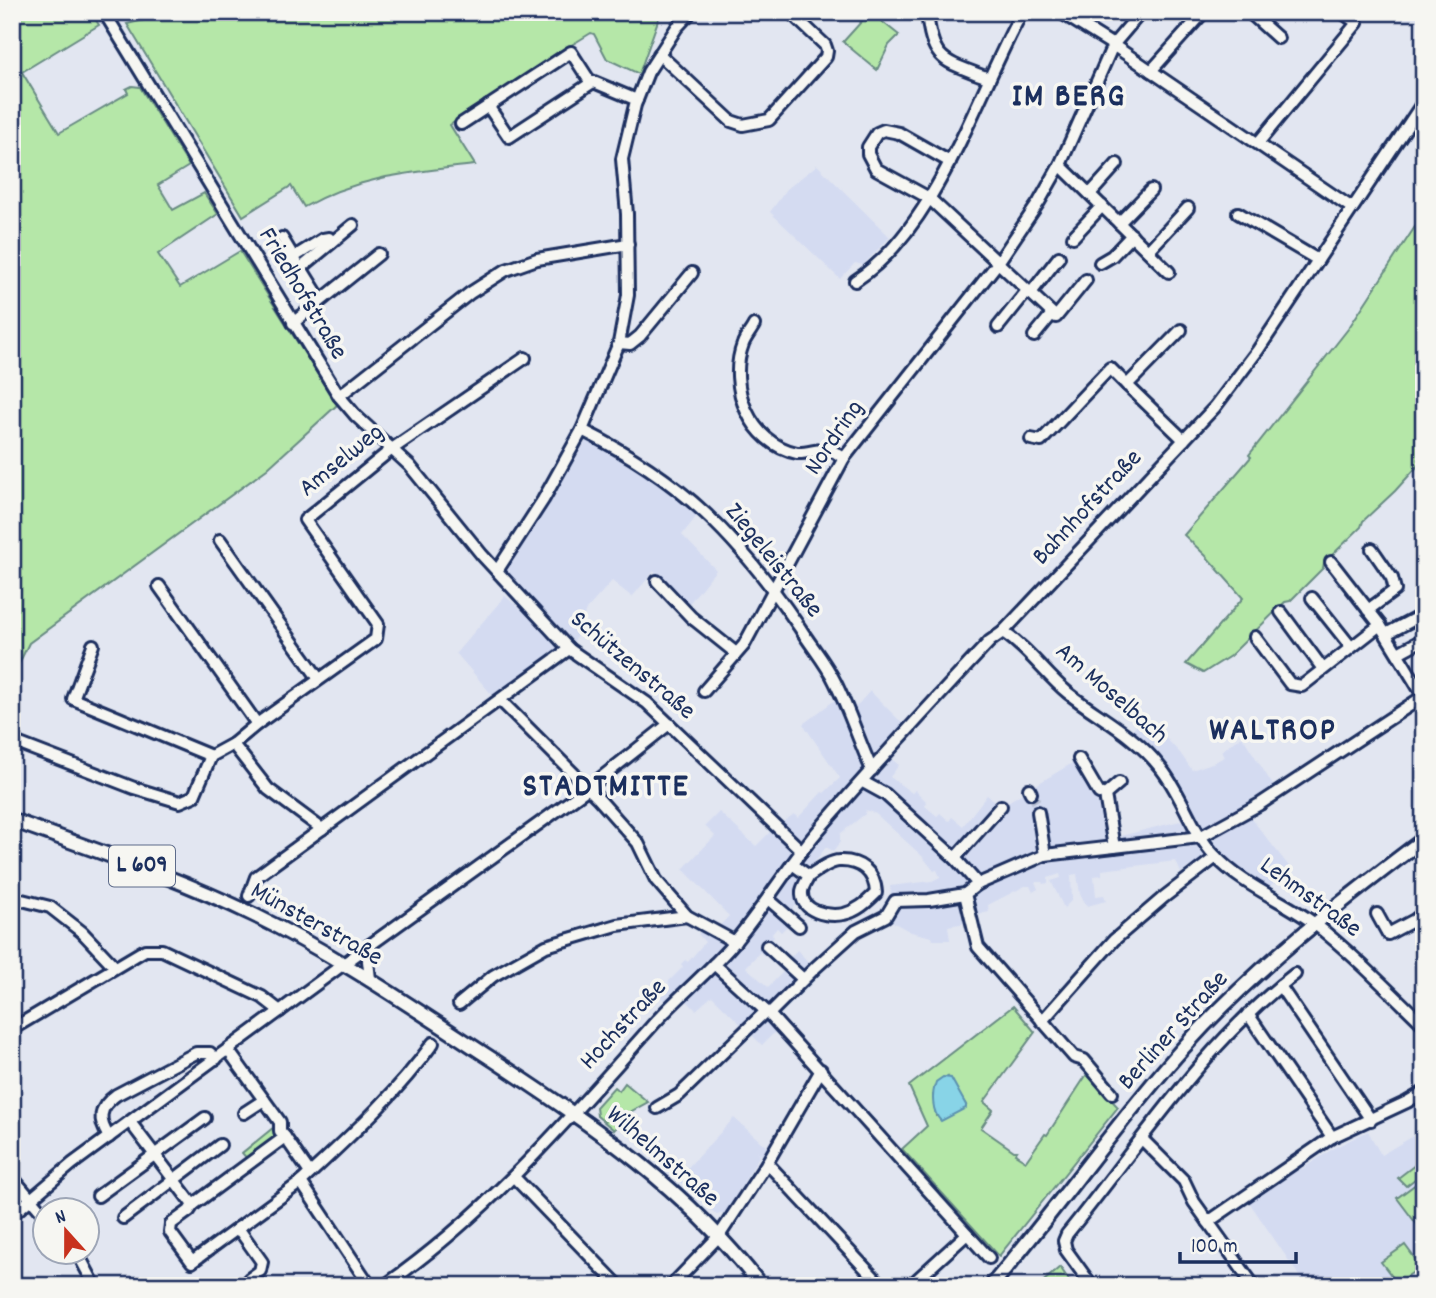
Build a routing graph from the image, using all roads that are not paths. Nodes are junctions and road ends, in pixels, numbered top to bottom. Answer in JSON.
{"nodes":[{"id":1,"x":104,"y":12,"type":"edge"},
{"id":2,"x":691,"y":12,"type":"edge"},
{"id":3,"x":790,"y":12,"type":"edge"},
{"id":4,"x":928,"y":12,"type":"edge"},
{"id":5,"x":1022,"y":12,"type":"edge"},
{"id":6,"x":1060,"y":12,"type":"edge"},
{"id":7,"x":1141,"y":12,"type":"edge"},
{"id":8,"x":1204,"y":12,"type":"edge"},
{"id":9,"x":1249,"y":12,"type":"edge"},
{"id":10,"x":1342,"y":12,"type":"edge"},
{"id":11,"x":1278,"y":38,"type":"dead end"},
{"id":12,"x":1113,"y":45,"type":"junction"},
{"id":13,"x":659,"y":54,"type":"junction"},
{"id":14,"x":1151,"y":71,"type":"junction"},
{"id":15,"x":988,"y":78,"type":"junction"},
{"id":16,"x":593,"y":82,"type":"junction"},
{"id":17,"x":637,"y":100,"type":"junction"},
{"id":18,"x":1424,"y":100,"type":"edge"},
{"id":19,"x":488,"y":106,"type":"junction"},
{"id":20,"x":461,"y":124,"type":"dead end"},
{"id":21,"x":1258,"y":143,"type":"junction"},
{"id":22,"x":950,"y":162,"type":"junction"},
{"id":23,"x":1117,"y":164,"type":"dead end"},
{"id":24,"x":1060,"y":165,"type":"junction"},
{"id":25,"x":1151,"y":190,"type":"dead end"},
{"id":26,"x":1090,"y":194,"type":"junction"},
{"id":27,"x":929,"y":198,"type":"junction"},
{"id":28,"x":1102,"y":206,"type":"junction"},
{"id":29,"x":1188,"y":208,"type":"dead end"},
{"id":30,"x":1352,"y":208,"type":"junction"},
{"id":31,"x":1238,"y":214,"type":"dead end"},
{"id":32,"x":1119,"y":223,"type":"junction"},
{"id":33,"x":353,"y":225,"type":"dead end"},
{"id":34,"x":1132,"y":235,"type":"junction"},
{"id":35,"x":1073,"y":237,"type":"dead end"},
{"id":36,"x":282,"y":238,"type":"dead end"},
{"id":37,"x":332,"y":242,"type":"junction"},
{"id":38,"x":628,"y":244,"type":"junction"},
{"id":39,"x":1148,"y":251,"type":"junction"},
{"id":40,"x":379,"y":254,"type":"dead end"},
{"id":41,"x":294,"y":257,"type":"junction"},
{"id":42,"x":1059,"y":257,"type":"dead end"},
{"id":43,"x":1318,"y":260,"type":"junction"},
{"id":44,"x":1100,"y":263,"type":"dead end"},
{"id":45,"x":998,"y":264,"type":"junction"},
{"id":46,"x":301,"y":268,"type":"junction"},
{"id":47,"x":1169,"y":272,"type":"dead end"},
{"id":48,"x":692,"y":273,"type":"dead end"},
{"id":49,"x":1086,"y":280,"type":"dead end"},
{"id":50,"x":855,"y":281,"type":"dead end"},
{"id":51,"x":1028,"y":292,"type":"junction"},
{"id":52,"x":321,"y":300,"type":"junction"},
{"id":53,"x":1052,"y":314,"type":"junction"},
{"id":54,"x":293,"y":323,"type":"junction"},
{"id":55,"x":754,"y":325,"type":"dead end"},
{"id":56,"x":998,"y":327,"type":"dead end"},
{"id":57,"x":1181,"y":330,"type":"dead end"},
{"id":58,"x":1034,"y":336,"type":"dead end"},
{"id":59,"x":620,"y":343,"type":"junction"},
{"id":60,"x":525,"y":358,"type":"dead end"},
{"id":61,"x":1127,"y":385,"type":"junction"},
{"id":62,"x":339,"y":396,"type":"junction"},
{"id":63,"x":582,"y":430,"type":"junction"},
{"id":64,"x":1031,"y":439,"type":"dead end"},
{"id":65,"x":1184,"y":440,"type":"junction"},
{"id":66,"x":392,"y":449,"type":"junction"},
{"id":67,"x":844,"y":458,"type":"junction"},
{"id":68,"x":220,"y":540,"type":"dead end"},
{"id":69,"x":1372,"y":549,"type":"dead end"},
{"id":70,"x":1331,"y":562,"type":"dead end"},
{"id":71,"x":497,"y":571,"type":"junction"},
{"id":72,"x":657,"y":581,"type":"dead end"},
{"id":73,"x":159,"y":586,"type":"dead end"},
{"id":74,"x":774,"y":590,"type":"junction"},
{"id":75,"x":1312,"y":598,"type":"dead end"},
{"id":76,"x":1368,"y":610,"type":"junction"},
{"id":77,"x":1281,"y":612,"type":"dead end"},
{"id":78,"x":1424,"y":614,"type":"edge"},
{"id":79,"x":1383,"y":629,"type":"junction"},
{"id":80,"x":1003,"y":632,"type":"junction"},
{"id":81,"x":1255,"y":637,"type":"dead end"},
{"id":82,"x":1424,"y":639,"type":"edge"},
{"id":83,"x":93,"y":645,"type":"dead end"},
{"id":84,"x":1351,"y":648,"type":"junction"},
{"id":85,"x":569,"y":649,"type":"junction"},
{"id":86,"x":736,"y":653,"type":"junction"},
{"id":87,"x":1398,"y":653,"type":"junction"},
{"id":88,"x":1323,"y":669,"type":"junction"},
{"id":89,"x":319,"y":679,"type":"junction"},
{"id":90,"x":704,"y":691,"type":"dead end"},
{"id":91,"x":1424,"y":696,"type":"edge"},
{"id":92,"x":500,"y":700,"type":"junction"},
{"id":93,"x":257,"y":724,"type":"junction"},
{"id":94,"x":669,"y":724,"type":"junction"},
{"id":95,"x":12,"y":741,"type":"edge"},
{"id":96,"x":233,"y":744,"type":"junction"},
{"id":97,"x":211,"y":756,"type":"junction"},
{"id":98,"x":1079,"y":759,"type":"dead end"},
{"id":99,"x":872,"y":770,"type":"junction"},
{"id":100,"x":863,"y":782,"type":"junction"},
{"id":101,"x":1119,"y":783,"type":"dead end"},
{"id":102,"x":587,"y":789,"type":"junction"},
{"id":103,"x":1105,"y":795,"type":"junction"},
{"id":104,"x":1001,"y":806,"type":"dead end"},
{"id":105,"x":1038,"y":811,"type":"tunnel mouth"},
{"id":106,"x":12,"y":820,"type":"edge"},
{"id":107,"x":322,"y":829,"type":"junction"},
{"id":108,"x":1200,"y":837,"type":"junction"},
{"id":109,"x":1424,"y":839,"type":"edge"},
{"id":110,"x":1114,"y":847,"type":"junction"},
{"id":111,"x":802,"y":850,"type":"junction"},
{"id":112,"x":1045,"y":855,"type":"junction"},
{"id":113,"x":1216,"y":857,"type":"junction"},
{"id":114,"x":955,"y":858,"type":"junction"},
{"id":115,"x":792,"y":864,"type":"junction"},
{"id":116,"x":808,"y":876,"type":"junction"},
{"id":117,"x":978,"y":884,"type":"junction"},
{"id":118,"x":965,"y":894,"type":"junction"},
{"id":119,"x":249,"y":896,"type":"dead end"},
{"id":120,"x":18,"y":899,"type":"dead end"},
{"id":121,"x":768,"y":899,"type":"junction"},
{"id":122,"x":846,"y":914,"type":"junction"},
{"id":123,"x":1377,"y":914,"type":"dead end"},
{"id":124,"x":687,"y":916,"type":"junction"},
{"id":125,"x":1420,"y":917,"type":"edge"},
{"id":126,"x":1313,"y":923,"type":"junction"},
{"id":127,"x":799,"y":926,"type":"dead end"},
{"id":128,"x":861,"y":929,"type":"junction"},
{"id":129,"x":1424,"y":932,"type":"edge"},
{"id":130,"x":735,"y":942,"type":"junction"},
{"id":131,"x":370,"y":945,"type":"junction"},
{"id":132,"x":767,"y":946,"type":"dead end"},
{"id":133,"x":345,"y":963,"type":"junction"},
{"id":134,"x":714,"y":964,"type":"junction"},
{"id":135,"x":115,"y":968,"type":"junction"},
{"id":136,"x":1295,"y":974,"type":"dead end"},
{"id":137,"x":370,"y":979,"type":"junction"},
{"id":138,"x":803,"y":979,"type":"junction"},
{"id":139,"x":1280,"y":986,"type":"junction"},
{"id":140,"x":459,"y":1004,"type":"dead end"},
{"id":141,"x":1424,"y":1007,"type":"edge"},
{"id":142,"x":280,"y":1011,"type":"junction"},
{"id":143,"x":767,"y":1012,"type":"junction"},
{"id":144,"x":1248,"y":1014,"type":"junction"},
{"id":145,"x":1415,"y":1016,"type":"junction"},
{"id":146,"x":1042,"y":1021,"type":"junction"},
{"id":147,"x":1424,"y":1026,"type":"edge"},
{"id":148,"x":13,"y":1027,"type":"edge"},
{"id":149,"x":433,"y":1044,"type":"dead end"},
{"id":150,"x":228,"y":1050,"type":"junction"},
{"id":151,"x":216,"y":1059,"type":"junction"},
{"id":152,"x":821,"y":1070,"type":"junction"},
{"id":153,"x":1424,"y":1092,"type":"edge"},
{"id":154,"x":1112,"y":1093,"type":"dead end"},
{"id":155,"x":264,"y":1100,"type":"junction"},
{"id":156,"x":657,"y":1108,"type":"dead end"},
{"id":157,"x":244,"y":1113,"type":"dead end"},
{"id":158,"x":575,"y":1114,"type":"junction"},
{"id":159,"x":205,"y":1118,"type":"dead end"},
{"id":160,"x":1371,"y":1120,"type":"junction"},
{"id":161,"x":130,"y":1122,"type":"junction"},
{"id":162,"x":109,"y":1137,"type":"junction"},
{"id":163,"x":285,"y":1137,"type":"junction"},
{"id":164,"x":1332,"y":1137,"type":"junction"},
{"id":165,"x":1143,"y":1140,"type":"junction"},
{"id":166,"x":219,"y":1145,"type":"dead end"},
{"id":167,"x":154,"y":1155,"type":"junction"},
{"id":168,"x":767,"y":1163,"type":"junction"},
{"id":169,"x":310,"y":1173,"type":"junction"},
{"id":170,"x":12,"y":1177,"type":"edge"},
{"id":171,"x":514,"y":1177,"type":"junction"},
{"id":172,"x":174,"y":1178,"type":"junction"},
{"id":173,"x":301,"y":1182,"type":"junction"},
{"id":174,"x":98,"y":1196,"type":"dead end"},
{"id":175,"x":30,"y":1199,"type":"junction"},
{"id":176,"x":32,"y":1201,"type":"edge"},
{"id":177,"x":193,"y":1205,"type":"junction"},
{"id":178,"x":12,"y":1215,"type":"edge"},
{"id":179,"x":123,"y":1218,"type":"dead end"},
{"id":180,"x":1208,"y":1222,"type":"junction"},
{"id":181,"x":238,"y":1228,"type":"junction"},
{"id":182,"x":967,"y":1234,"type":"junction"},
{"id":183,"x":719,"y":1237,"type":"junction"},
{"id":184,"x":989,"y":1258,"type":"dead end"},
{"id":185,"x":84,"y":1266,"type":"edge"},
{"id":186,"x":249,"y":1279,"type":"dead end"},
{"id":187,"x":95,"y":1286,"type":"edge"},
{"id":188,"x":370,"y":1286,"type":"edge"},
{"id":189,"x":384,"y":1286,"type":"edge"},
{"id":190,"x":619,"y":1286,"type":"edge"},
{"id":191,"x":671,"y":1286,"type":"edge"},
{"id":192,"x":761,"y":1286,"type":"edge"},
{"id":193,"x":883,"y":1286,"type":"edge"},
{"id":194,"x":910,"y":1286,"type":"edge"},
{"id":195,"x":991,"y":1286,"type":"edge"},
{"id":196,"x":1092,"y":1286,"type":"edge"},
{"id":197,"x":1254,"y":1286,"type":"edge"}],
"edges":[{"from":1,"to":54,"type":"street","name":"Friedhofstraße"},
{"from":2,"to":13,"type":"street"},
{"from":3,"to":13,"type":"street"},
{"from":4,"to":15,"type":"street"},
{"from":5,"to":15,"type":"street"},
{"from":6,"to":12,"type":"street"},
{"from":7,"to":12,"type":"street","name":"Nordring"},
{"from":8,"to":14,"type":"street"},
{"from":9,"to":11,"type":"street"},
{"from":10,"to":21,"type":"street"},
{"from":12,"to":14,"type":"street"},
{"from":12,"to":24,"type":"street","name":"Nordring"},
{"from":13,"to":17,"type":"street"},
{"from":14,"to":21,"type":"street"},
{"from":15,"to":22,"type":"street"},
{"from":16,"to":17,"type":"street"},
{"from":16,"to":19,"type":"street"},
{"from":16,"to":19,"type":"street"},
{"from":17,"to":38,"type":"street"},
{"from":18,"to":30,"type":"street","name":"Bahnhofstraße"},
{"from":19,"to":20,"type":"street"},
{"from":21,"to":30,"type":"street"},
{"from":22,"to":27,"type":"street"},
{"from":22,"to":27,"type":"street"},
{"from":23,"to":26,"type":"street"},
{"from":24,"to":26,"type":"street"},
{"from":24,"to":45,"type":"street","name":"Nordring"},
{"from":25,"to":32,"type":"street"},
{"from":26,"to":28,"type":"street"},
{"from":27,"to":45,"type":"street"},
{"from":27,"to":50,"type":"street"},
{"from":28,"to":32,"type":"street"},
{"from":28,"to":35,"type":"street"},
{"from":29,"to":39,"type":"street"},
{"from":30,"to":43,"type":"street","name":"Bahnhofstraße"},
{"from":31,"to":43,"type":"street"},
{"from":32,"to":34,"type":"street"},
{"from":33,"to":37,"type":"street"},
{"from":34,"to":39,"type":"street"},
{"from":34,"to":44,"type":"street"},
{"from":36,"to":41,"type":"street"},
{"from":37,"to":41,"type":"street"},
{"from":37,"to":46,"type":"street"},
{"from":38,"to":59,"type":"street"},
{"from":38,"to":62,"type":"street"},
{"from":39,"to":47,"type":"street"},
{"from":40,"to":52,"type":"street"},
{"from":41,"to":46,"type":"street"},
{"from":42,"to":51,"type":"street"},
{"from":43,"to":65,"type":"street","name":"Bahnhofstraße"},
{"from":45,"to":51,"type":"street"},
{"from":45,"to":67,"type":"street","name":"Nordring"},
{"from":46,"to":52,"type":"street"},
{"from":48,"to":59,"type":"street"},
{"from":49,"to":53,"type":"street"},
{"from":51,"to":53,"type":"street"},
{"from":51,"to":56,"type":"street"},
{"from":52,"to":54,"type":"street"},
{"from":53,"to":58,"type":"street"},
{"from":54,"to":62,"type":"street","name":"Friedhofstraße"},
{"from":55,"to":67,"type":"street"},
{"from":57,"to":61,"type":"street"},
{"from":59,"to":63,"type":"street"},
{"from":60,"to":66,"type":"street","name":"Amselweg"},
{"from":61,"to":64,"type":"street"},
{"from":61,"to":65,"type":"street"},
{"from":62,"to":66,"type":"street","name":"Friedhofstraße"},
{"from":63,"to":71,"type":"street"},
{"from":63,"to":74,"type":"street","name":"Ziegeleistraße"},
{"from":65,"to":80,"type":"street","name":"Bahnhofstraße"},
{"from":66,"to":71,"type":"street","name":"Friedhofstraße"},
{"from":66,"to":89,"type":"street","name":"Amselweg"},
{"from":67,"to":74,"type":"street","name":"Nordring"},
{"from":68,"to":89,"type":"street"},
{"from":69,"to":76,"type":"street"},
{"from":70,"to":76,"type":"street"},
{"from":71,"to":85,"type":"street","name":"Schützenstraße"},
{"from":72,"to":86,"type":"street"},
{"from":73,"to":93,"type":"street"},
{"from":74,"to":86,"type":"street","name":"Nordring"},
{"from":74,"to":99,"type":"street","name":"Ziegeleistraße"},
{"from":75,"to":84,"type":"street"},
{"from":76,"to":79,"type":"street"},
{"from":77,"to":88,"type":"street"},
{"from":78,"to":79,"type":"street"},
{"from":79,"to":84,"type":"street"},
{"from":79,"to":87,"type":"street"},
{"from":80,"to":99,"type":"street","name":"Bahnhofstraße"},
{"from":80,"to":108,"type":"street","name":"Am Moselbach"},
{"from":81,"to":88,"type":"street"},
{"from":82,"to":87,"type":"street"},
{"from":83,"to":97,"type":"street"},
{"from":84,"to":88,"type":"street"},
{"from":85,"to":92,"type":"street"},
{"from":85,"to":94,"type":"street","name":"Schützenstraße"},
{"from":86,"to":90,"type":"street","name":"Nordring"},
{"from":87,"to":91,"type":"street"},
{"from":89,"to":93,"type":"street"},
{"from":91,"to":108,"type":"street"},
{"from":92,"to":102,"type":"street"},
{"from":92,"to":107,"type":"street"},
{"from":93,"to":96,"type":"street"},
{"from":94,"to":102,"type":"street"},
{"from":94,"to":111,"type":"street","name":"Schützenstraße"},
{"from":95,"to":97,"type":"street"},
{"from":96,"to":97,"type":"street"},
{"from":96,"to":107,"type":"street"},
{"from":98,"to":103,"type":"street"},
{"from":99,"to":100,"type":"street","name":"Hochstraße"},
{"from":100,"to":111,"type":"street","name":"Hochstraße"},
{"from":100,"to":114,"type":"street"},
{"from":101,"to":103,"type":"street"},
{"from":102,"to":124,"type":"street"},
{"from":102,"to":131,"type":"street"},
{"from":103,"to":110,"type":"street"},
{"from":104,"to":114,"type":"street"},
{"from":105,"to":112,"type":"street"},
{"from":106,"to":133,"type":"main road","name":"Münsterstraße","number":"L 609"},
{"from":107,"to":119,"type":"street"},
{"from":108,"to":110,"type":"street"},
{"from":108,"to":113,"type":"street","name":"Lehmstraße"},
{"from":109,"to":126,"type":"main road","name":"Berliner Straße"},
{"from":110,"to":112,"type":"street"},
{"from":111,"to":115,"type":"street","name":"Hochstraße"},
{"from":112,"to":117,"type":"street"},
{"from":113,"to":126,"type":"street","name":"Lehmstraße"},
{"from":113,"to":146,"type":"street"},
{"from":114,"to":117,"type":"street"},
{"from":115,"to":116,"type":"street"},
{"from":115,"to":121,"type":"street","name":"Hochstraße"},
{"from":116,"to":122,"type":"street"},
{"from":116,"to":122,"type":"street"},
{"from":117,"to":118,"type":"street"},
{"from":118,"to":128,"type":"street"},
{"from":118,"to":146,"type":"street"},
{"from":120,"to":135,"type":"street"},
{"from":121,"to":127,"type":"street"},
{"from":121,"to":130,"type":"street","name":"Hochstraße"},
{"from":122,"to":128,"type":"street"},
{"from":123,"to":125,"type":"street"},
{"from":124,"to":130,"type":"street"},
{"from":124,"to":140,"type":"street"},
{"from":125,"to":129,"type":"street"},
{"from":126,"to":145,"type":"street","name":"Lehmstraße"},
{"from":126,"to":195,"type":"main road","name":"Berliner Straße"},
{"from":128,"to":138,"type":"street"},
{"from":130,"to":134,"type":"street","name":"Hochstraße"},
{"from":131,"to":133,"type":"street"},
{"from":131,"to":137,"type":"street"},
{"from":132,"to":138,"type":"street"},
{"from":133,"to":137,"type":"main road","name":"Münsterstraße","number":"L 609"},
{"from":133,"to":142,"type":"street"},
{"from":134,"to":143,"type":"street"},
{"from":134,"to":158,"type":"street","name":"Hochstraße"},
{"from":135,"to":142,"type":"street"},
{"from":135,"to":148,"type":"street"},
{"from":136,"to":139,"type":"street"},
{"from":137,"to":158,"type":"main road","name":"Münsterstraße","number":"L 609"},
{"from":138,"to":143,"type":"street"},
{"from":139,"to":144,"type":"street"},
{"from":139,"to":160,"type":"street"},
{"from":141,"to":145,"type":"street"},
{"from":142,"to":150,"type":"street"},
{"from":143,"to":152,"type":"street"},
{"from":143,"to":156,"type":"street"},
{"from":144,"to":164,"type":"street"},
{"from":144,"to":165,"type":"street"},
{"from":145,"to":147,"type":"street","name":"Lehmstraße"},
{"from":146,"to":154,"type":"street"},
{"from":149,"to":169,"type":"street"},
{"from":150,"to":151,"type":"street"},
{"from":150,"to":155,"type":"street"},
{"from":151,"to":161,"type":"street"},
{"from":151,"to":162,"type":"street"},
{"from":152,"to":168,"type":"street"},
{"from":152,"to":182,"type":"street"},
{"from":153,"to":160,"type":"street"},
{"from":155,"to":157,"type":"street"},
{"from":155,"to":163,"type":"street"},
{"from":158,"to":171,"type":"street","name":"Hochstraße"},
{"from":158,"to":183,"type":"main road","name":"Wilhelmstraße","number":"L 609"},
{"from":159,"to":167,"type":"street"},
{"from":160,"to":164,"type":"street"},
{"from":161,"to":162,"type":"street"},
{"from":161,"to":167,"type":"street"},
{"from":162,"to":175,"type":"street"},
{"from":163,"to":169,"type":"street"},
{"from":163,"to":177,"type":"street"},
{"from":164,"to":180,"type":"street"},
{"from":165,"to":180,"type":"street"},
{"from":165,"to":196,"type":"street"},
{"from":166,"to":172,"type":"street"},
{"from":167,"to":172,"type":"street"},
{"from":167,"to":174,"type":"street"},
{"from":168,"to":183,"type":"street"},
{"from":168,"to":193,"type":"street"},
{"from":169,"to":173,"type":"street"},
{"from":170,"to":175,"type":"street"},
{"from":171,"to":189,"type":"street","name":"Hochstraße"},
{"from":171,"to":190,"type":"street"},
{"from":172,"to":177,"type":"street"},
{"from":172,"to":179,"type":"street"},
{"from":173,"to":181,"type":"street"},
{"from":173,"to":188,"type":"street"},
{"from":175,"to":176,"type":"street"},
{"from":175,"to":178,"type":"street"},
{"from":177,"to":181,"type":"street"},
{"from":180,"to":197,"type":"street"},
{"from":181,"to":186,"type":"street"},
{"from":182,"to":184,"type":"street"},
{"from":182,"to":194,"type":"street"},
{"from":183,"to":191,"type":"street"},
{"from":183,"to":192,"type":"main road","number":"L 609"},
{"from":185,"to":187,"type":"street"}]}
